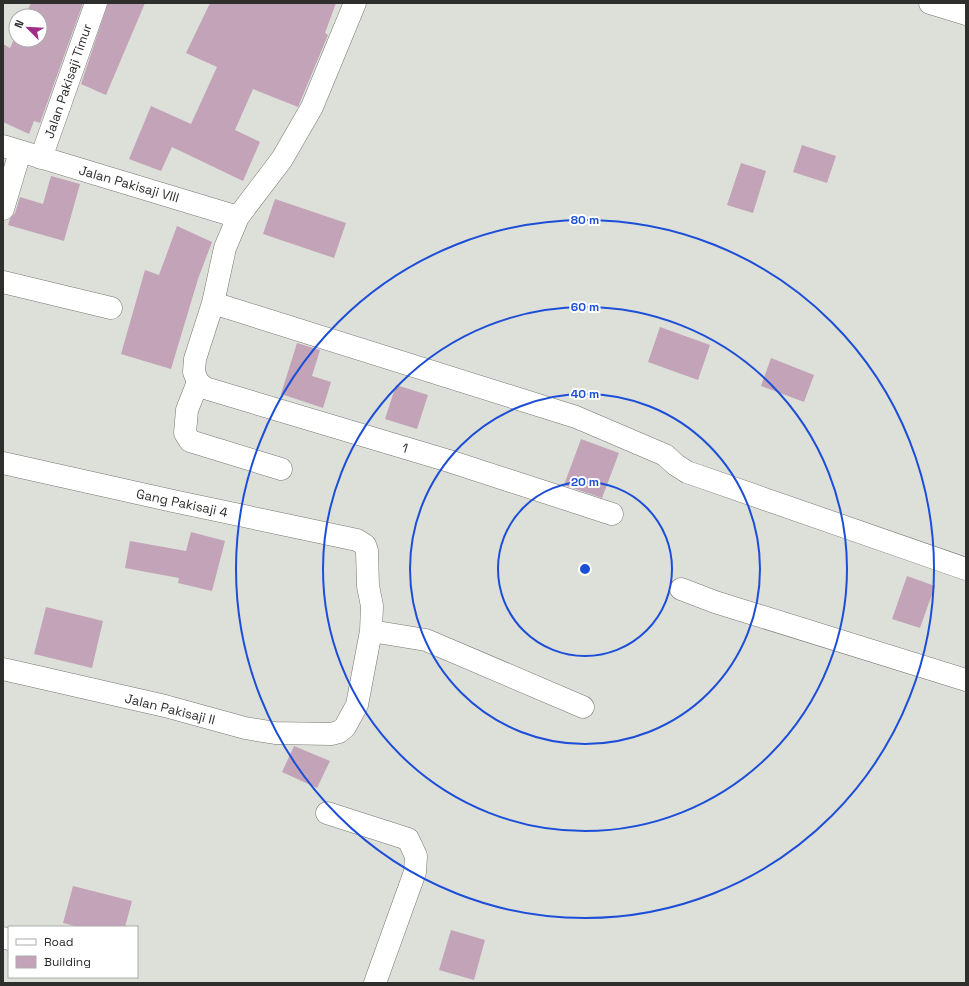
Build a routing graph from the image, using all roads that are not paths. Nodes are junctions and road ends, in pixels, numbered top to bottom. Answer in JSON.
{"nodes":[{"id":1,"x":96,"y":3,"type":"edge"},
{"id":2,"x":355,"y":3,"type":"edge"},
{"id":3,"x":930,"y":3,"type":"edge"},
{"id":4,"x":966,"y":14,"type":"edge"},
{"id":5,"x":12,"y":149,"type":"edge"},
{"id":6,"x":41,"y":158,"type":"junction"},
{"id":7,"x":3,"y":209,"type":"edge"},
{"id":8,"x":238,"y":217,"type":"junction"},
{"id":9,"x":3,"y":282,"type":"edge"},
{"id":10,"x":213,"y":303,"type":"junction"},
{"id":11,"x":111,"y":308,"type":"dead end"},
{"id":12,"x":198,"y":382,"type":"junction"},
{"id":13,"x":3,"y":463,"type":"edge"},
{"id":14,"x":281,"y":469,"type":"dead end"},
{"id":15,"x":612,"y":514,"type":"dead end"},
{"id":16,"x":966,"y":569,"type":"edge"},
{"id":17,"x":681,"y":589,"type":"dead end"},
{"id":18,"x":371,"y":631,"type":"junction"},
{"id":19,"x":3,"y":669,"type":"edge"},
{"id":20,"x":966,"y":680,"type":"edge"},
{"id":21,"x":583,"y":707,"type":"dead end"},
{"id":22,"x":328,"y":813,"type":"dead end"},
{"id":23,"x":376,"y":983,"type":"edge"}],
"edges":[{"from":1,"to":6,"type":"street","name":"Jalan Pakisaji Timur"},
{"from":2,"to":8,"type":"street"},
{"from":3,"to":4,"type":"street"},
{"from":5,"to":6,"type":"street","name":"Jalan Pakisaji VIII"},
{"from":5,"to":7,"type":"street"},
{"from":6,"to":8,"type":"street","name":"Jalan Pakisaji VIII"},
{"from":8,"to":10,"type":"street"},
{"from":9,"to":11,"type":"street"},
{"from":10,"to":12,"type":"street"},
{"from":10,"to":16,"type":"street"},
{"from":12,"to":14,"type":"street"},
{"from":12,"to":15,"type":"street","name":"1"},
{"from":13,"to":18,"type":"street","name":"Gang Pakisaji 4"},
{"from":17,"to":20,"type":"street"},
{"from":18,"to":19,"type":"street","name":"Jalan Pakisaji II"},
{"from":18,"to":21,"type":"street"},
{"from":22,"to":23,"type":"street"}]}
